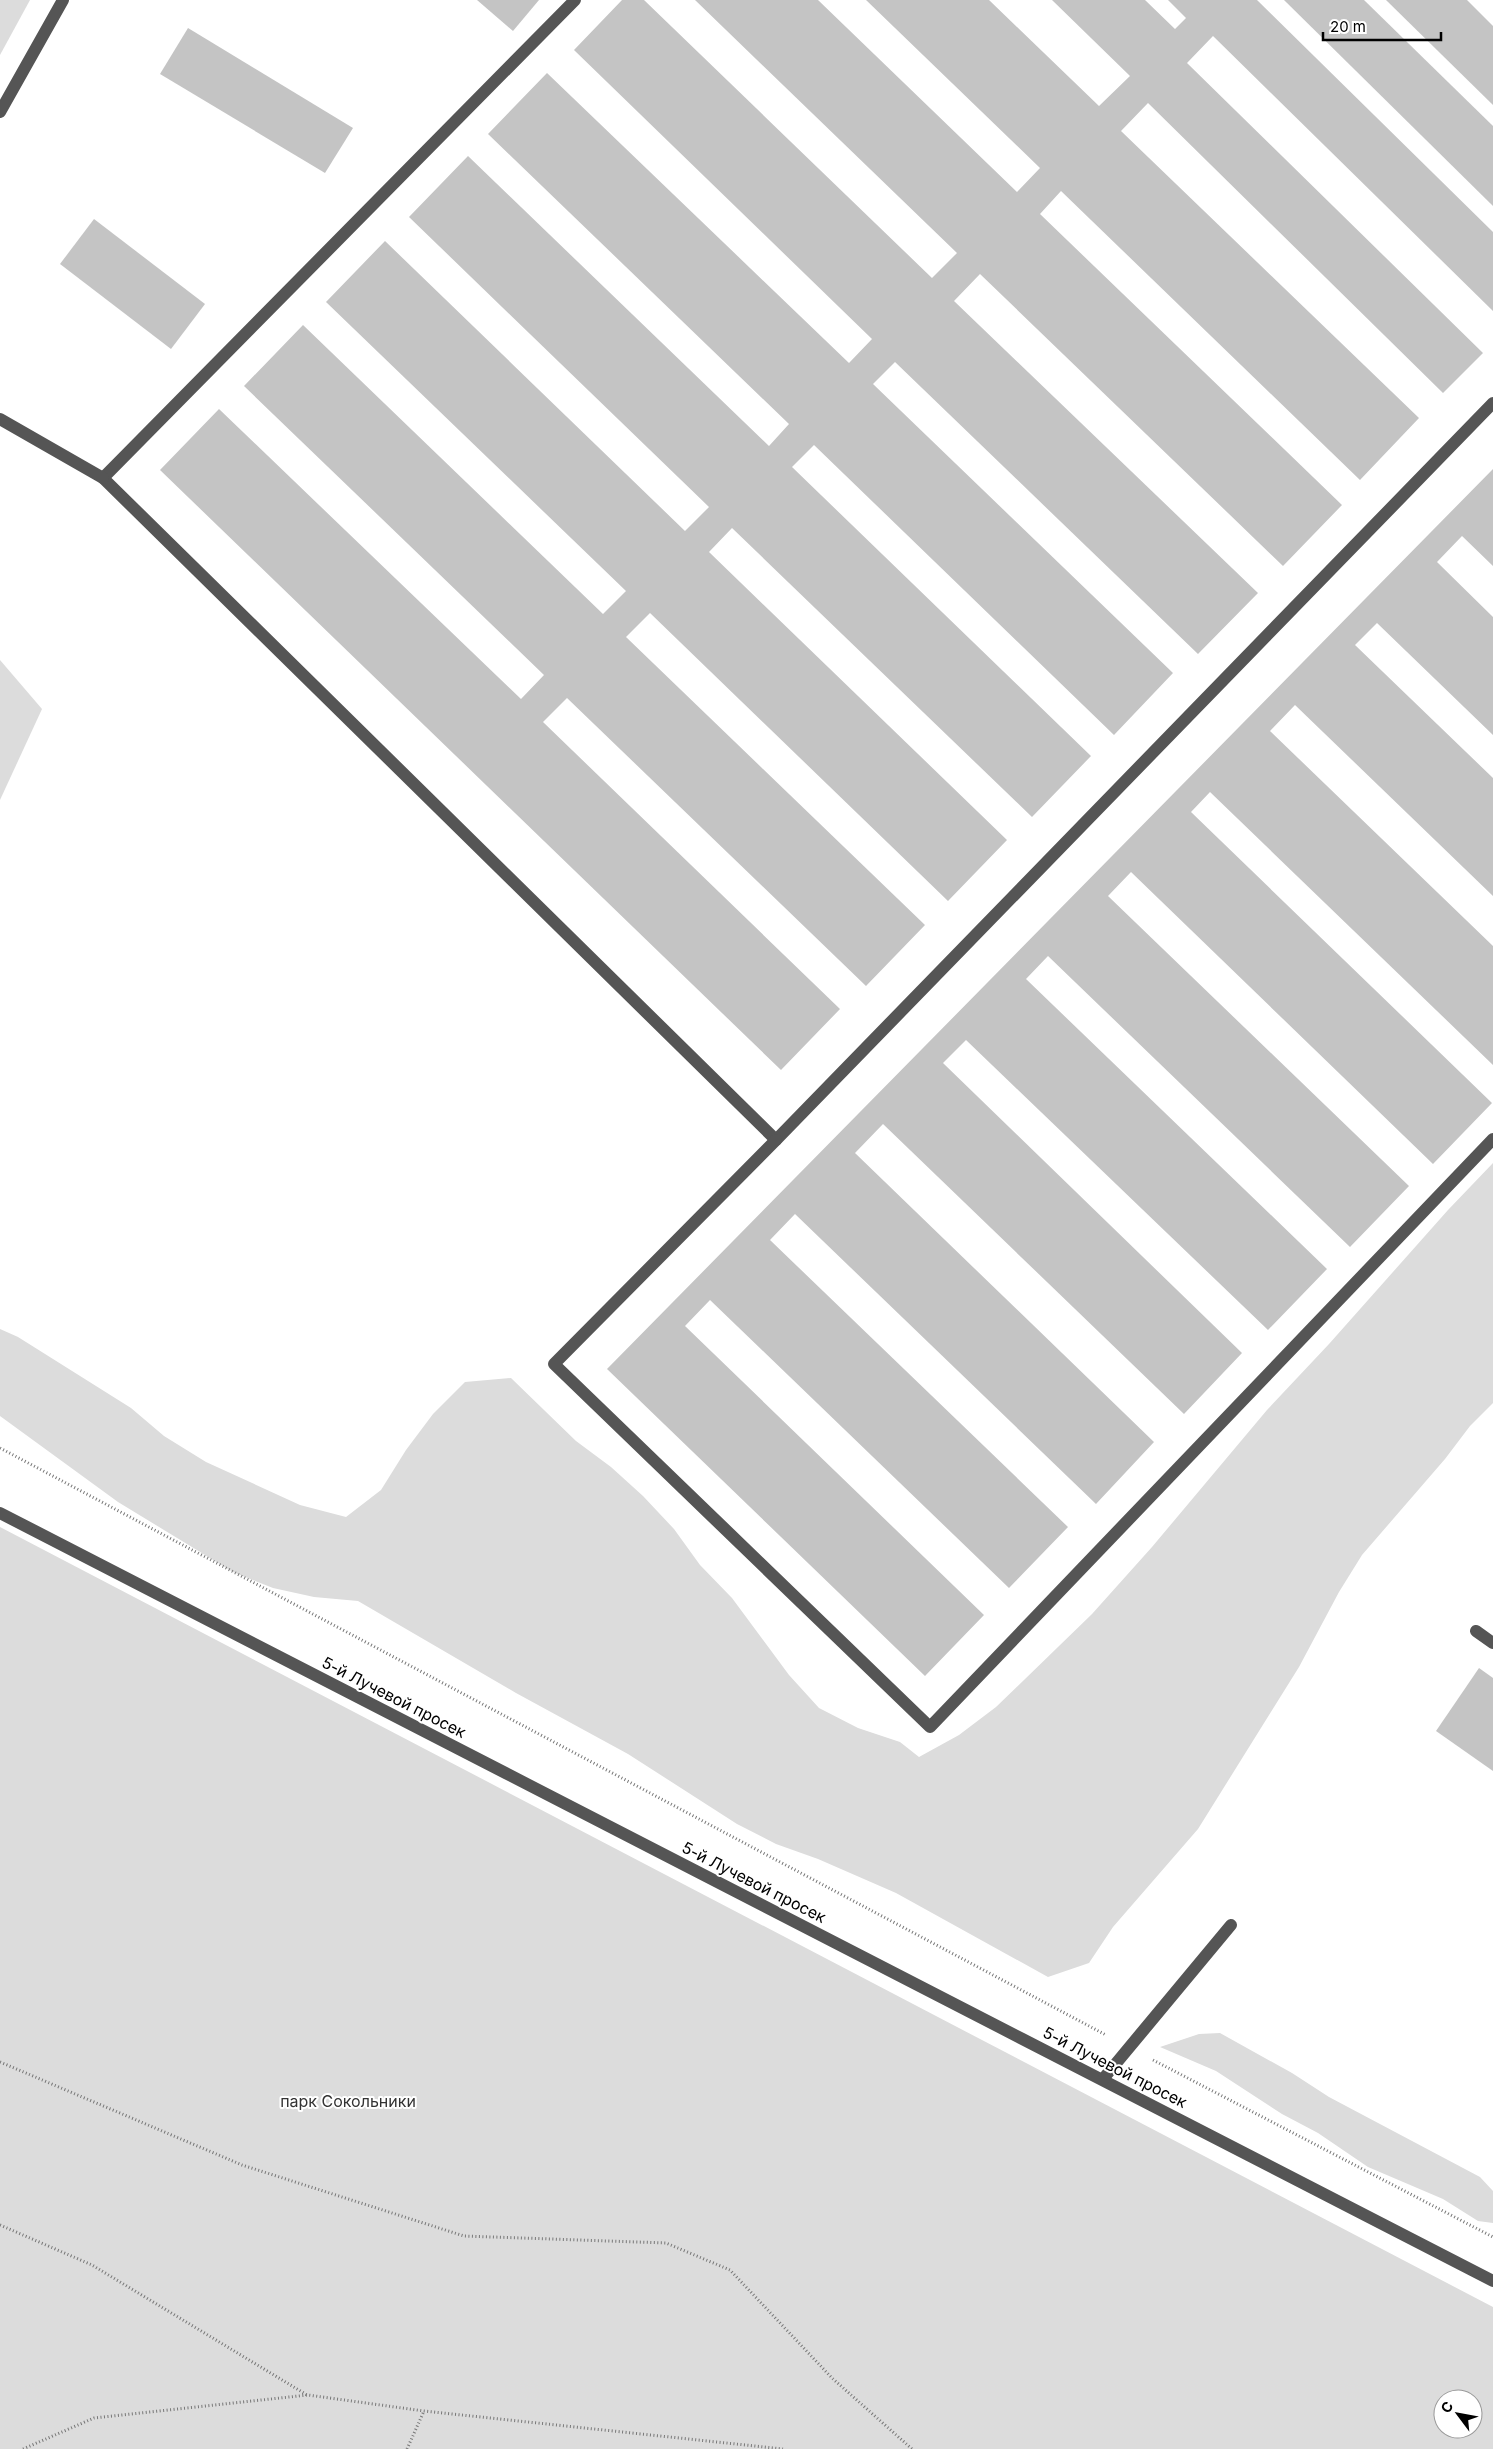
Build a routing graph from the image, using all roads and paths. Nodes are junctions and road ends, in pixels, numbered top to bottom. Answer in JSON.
{"nodes":[{"id":1,"x":63,"y":0,"type":"edge"},
{"id":2,"x":575,"y":0,"type":"edge"},
{"id":3,"x":0,"y":112,"type":"edge"},
{"id":4,"x":1493,"y":403,"type":"edge"},
{"id":5,"x":0,"y":419,"type":"edge"},
{"id":6,"x":103,"y":478,"type":"junction"},
{"id":7,"x":1493,"y":1139,"type":"edge"},
{"id":8,"x":776,"y":1140,"type":"junction"},
{"id":9,"x":0,"y":1448,"type":"edge"},
{"id":10,"x":0,"y":1513,"type":"edge"},
{"id":11,"x":1476,"y":1631,"type":"dead end"},
{"id":12,"x":1493,"y":1643,"type":"edge"},
{"id":13,"x":1231,"y":1926,"type":"dead end"},
{"id":14,"x":1129,"y":2048,"type":"junction"},
{"id":15,"x":0,"y":2062,"type":"edge"},
{"id":16,"x":1103,"y":2079,"type":"junction"},
{"id":17,"x":0,"y":2225,"type":"edge"},
{"id":18,"x":1493,"y":2237,"type":"edge"},
{"id":19,"x":1493,"y":2282,"type":"edge"},
{"id":20,"x":308,"y":2395,"type":"junction"},
{"id":21,"x":424,"y":2411,"type":"junction"},
{"id":22,"x":23,"y":2449,"type":"edge"},
{"id":23,"x":407,"y":2449,"type":"edge"},
{"id":24,"x":782,"y":2449,"type":"edge"},
{"id":25,"x":912,"y":2449,"type":"edge"}],
"edges":[{"from":1,"to":3,"type":"street"},
{"from":2,"to":6,"type":"street"},
{"from":4,"to":8,"type":"street"},
{"from":5,"to":6,"type":"street"},
{"from":6,"to":8,"type":"street"},
{"from":7,"to":8,"type":"street"},
{"from":9,"to":14,"type":"path"},
{"from":10,"to":16,"type":"street","name":"5-й Лучевой просек"},
{"from":11,"to":12,"type":"street"},
{"from":13,"to":14,"type":"street"},
{"from":14,"to":16,"type":"street"},
{"from":14,"to":18,"type":"path"},
{"from":15,"to":25,"type":"path"},
{"from":16,"to":19,"type":"street","name":"5-й Лучевой просек"},
{"from":17,"to":20,"type":"path"},
{"from":20,"to":21,"type":"path"},
{"from":20,"to":22,"type":"path"},
{"from":21,"to":23,"type":"path"},
{"from":21,"to":24,"type":"path"}]}
